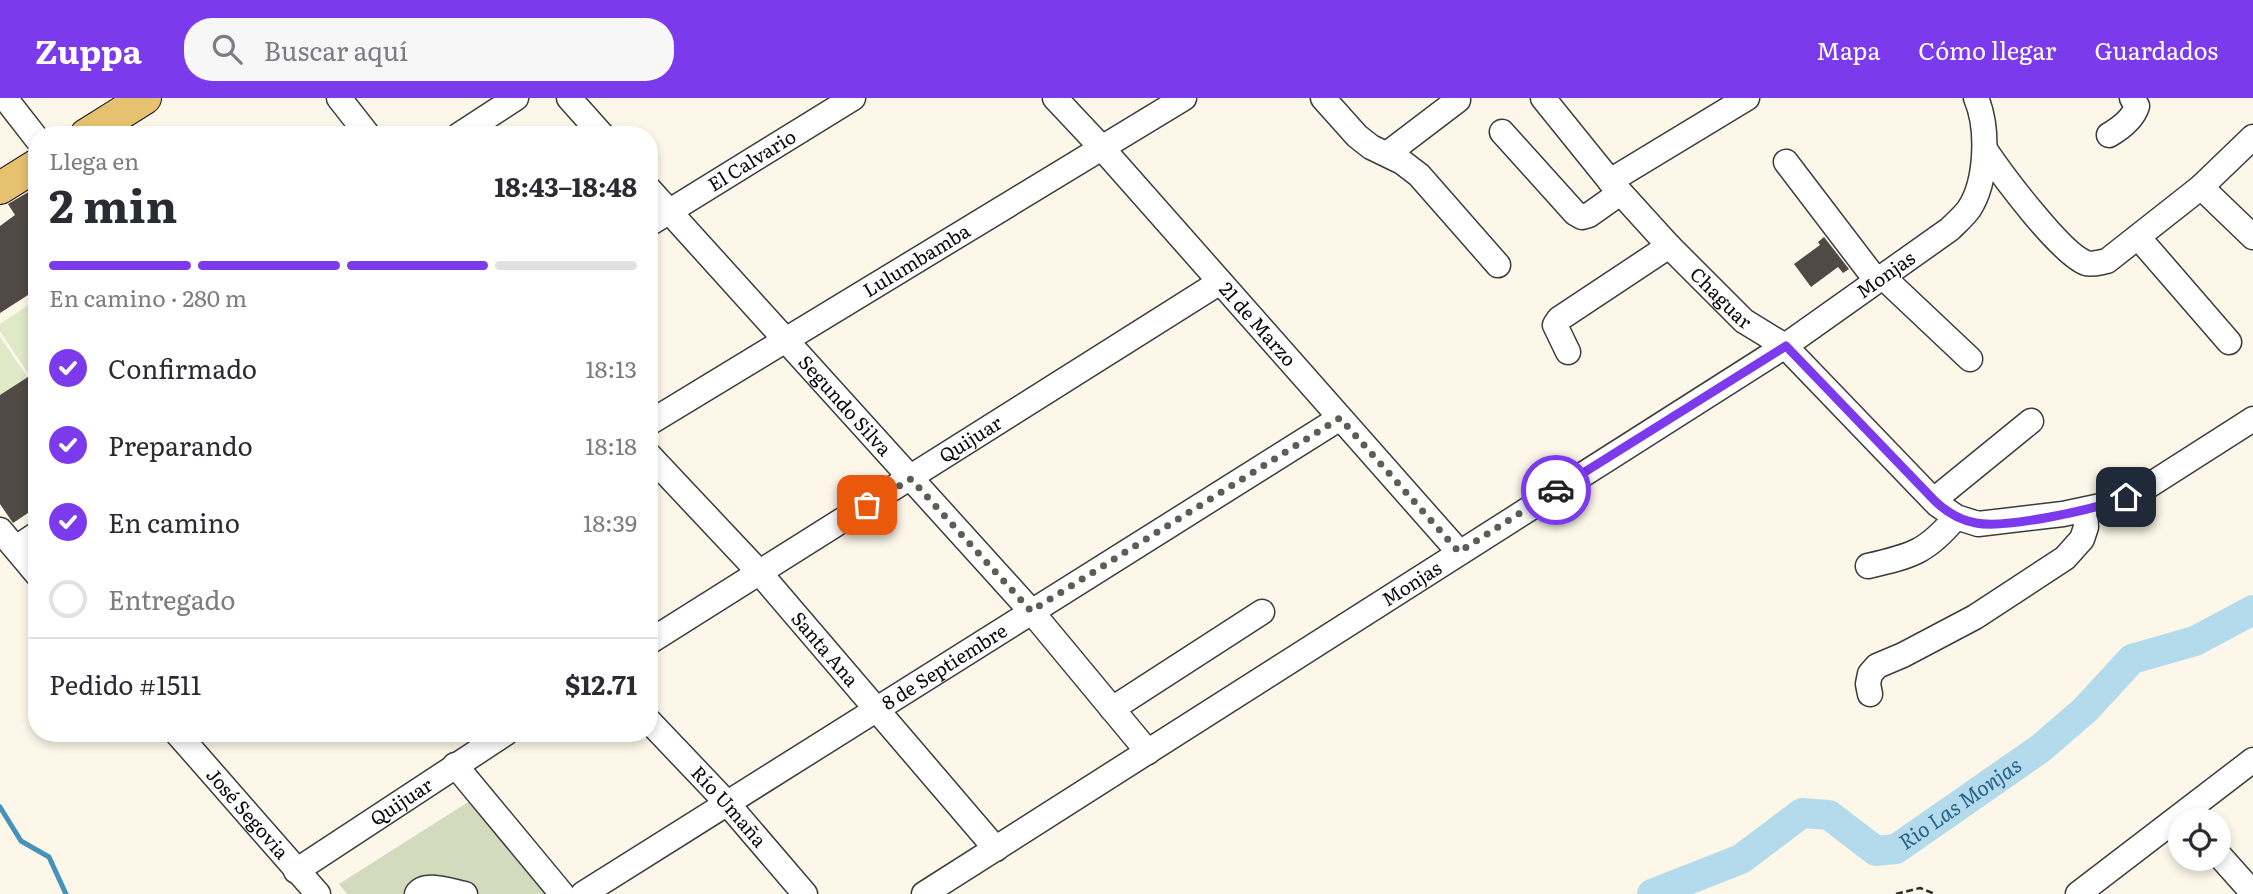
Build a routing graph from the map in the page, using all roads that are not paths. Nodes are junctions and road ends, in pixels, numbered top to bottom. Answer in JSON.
{"nodes":[{"id":1,"x":5,"y":98,"type":"edge"},
{"id":2,"x":145,"y":98,"type":"edge"},
{"id":3,"x":339,"y":98,"type":"edge"},
{"id":4,"x":516,"y":98,"type":"edge"},
{"id":5,"x":569,"y":98,"type":"edge"},
{"id":6,"x":853,"y":98,"type":"edge"},
{"id":7,"x":1055,"y":98,"type":"edge"},
{"id":8,"x":1184,"y":98,"type":"edge"},
{"id":9,"x":1323,"y":98,"type":"edge"},
{"id":10,"x":1543,"y":98,"type":"edge"},
{"id":11,"x":1747,"y":98,"type":"edge"},
{"id":12,"x":1976,"y":98,"type":"edge"},
{"id":13,"x":2132,"y":98,"type":"edge"},
{"id":14,"x":1458,"y":100,"type":"dead end"},
{"id":15,"x":100,"y":126,"type":"edge"},
{"id":16,"x":361,"y":126,"type":"edge"},
{"id":17,"x":473,"y":126,"type":"edge"},
{"id":18,"x":594,"y":126,"type":"edge"},
{"id":19,"x":28,"y":127,"type":"edge"},
{"id":20,"x":1502,"y":132,"type":"dead end"},
{"id":21,"x":2109,"y":135,"type":"dead end"},
{"id":22,"x":2253,"y":137,"type":"edge"},
{"id":23,"x":1102,"y":148,"type":"junction"},
{"id":24,"x":1986,"y":151,"type":"junction"},
{"id":25,"x":1387,"y":155,"type":"junction"},
{"id":26,"x":1786,"y":162,"type":"dead end"},
{"id":27,"x":28,"y":171,"type":"edge"},
{"id":28,"x":1615,"y":187,"type":"junction"},
{"id":29,"x":2201,"y":187,"type":"junction"},
{"id":30,"x":0,"y":188,"type":"edge"},
{"id":31,"x":659,"y":217,"type":"edge"},
{"id":32,"x":2138,"y":237,"type":"junction"},
{"id":33,"x":2253,"y":237,"type":"edge"},
{"id":34,"x":1669,"y":246,"type":"junction"},
{"id":35,"x":1498,"y":265,"type":"dead end"},
{"id":36,"x":1879,"y":278,"type":"junction"},
{"id":37,"x":1220,"y":282,"type":"junction"},
{"id":38,"x":786,"y":341,"type":"junction"},
{"id":39,"x":2230,"y":341,"type":"dead end"},
{"id":40,"x":1786,"y":346,"type":"junction"},
{"id":41,"x":1568,"y":352,"type":"dead end"},
{"id":42,"x":1970,"y":359,"type":"dead end"},
{"id":43,"x":658,"y":418,"type":"edge"},
{"id":44,"x":1340,"y":418,"type":"junction"},
{"id":45,"x":2253,"y":419,"type":"edge"},
{"id":46,"x":2031,"y":421,"type":"dead end"},
{"id":47,"x":658,"y":464,"type":"edge"},
{"id":48,"x":911,"y":479,"type":"junction"},
{"id":49,"x":1934,"y":500,"type":"junction"},
{"id":50,"x":2085,"y":510,"type":"junction"},
{"id":51,"x":1956,"y":517,"type":"junction"},
{"id":52,"x":18,"y":537,"type":"edge"},
{"id":53,"x":1459,"y":552,"type":"junction"},
{"id":54,"x":28,"y":556,"type":"edge"},
{"id":55,"x":1868,"y":566,"type":"dead end"},
{"id":56,"x":759,"y":572,"type":"junction"},
{"id":57,"x":1031,"y":611,"type":"junction"},
{"id":58,"x":1262,"y":612,"type":"dead end"},
{"id":59,"x":658,"y":636,"type":"edge"},
{"id":60,"x":1870,"y":694,"type":"dead end"},
{"id":61,"x":876,"y":709,"type":"junction"},
{"id":62,"x":1112,"y":709,"type":"junction"},
{"id":63,"x":658,"y":730,"type":"edge"},
{"id":64,"x":185,"y":742,"type":"edge"},
{"id":65,"x":492,"y":742,"type":"edge"},
{"id":66,"x":1148,"y":752,"type":"junction"},
{"id":67,"x":2253,"y":760,"type":"edge"},
{"id":68,"x":455,"y":765,"type":"junction"},
{"id":69,"x":727,"y":803,"type":"junction"},
{"id":70,"x":2198,"y":808,"type":"edge"},
{"id":71,"x":2168,"y":831,"type":"edge"},
{"id":72,"x":996,"y":849,"type":"junction"},
{"id":73,"x":2231,"y":868,"type":"edge"},
{"id":74,"x":296,"y":871,"type":"junction"},
{"id":75,"x":429,"y":892,"type":"edge"},
{"id":76,"x":554,"y":892,"type":"edge"},
{"id":77,"x":2253,"y":893,"type":"edge"},
{"id":78,"x":318,"y":894,"type":"edge"},
{"id":79,"x":465,"y":894,"type":"edge"},
{"id":80,"x":583,"y":894,"type":"edge"},
{"id":81,"x":805,"y":894,"type":"edge"},
{"id":82,"x":924,"y":894,"type":"edge"},
{"id":83,"x":2078,"y":894,"type":"edge"}],
"edges":[{"from":1,"to":19,"type":"street"},
{"from":2,"to":15,"type":"main road"},
{"from":3,"to":16,"type":"street"},
{"from":4,"to":17,"type":"street"},
{"from":5,"to":18,"type":"street"},
{"from":6,"to":31,"type":"street","name":"El Calvario"},
{"from":7,"to":23,"type":"street","name":"21 de Marzo"},
{"from":8,"to":23,"type":"street","name":"Lulumbamba"},
{"from":9,"to":25,"type":"street"},
{"from":10,"to":28,"type":"street","name":"Chaguar"},
{"from":11,"to":28,"type":"street"},
{"from":12,"to":24,"type":"street","name":"Monjas"},
{"from":13,"to":21,"type":"street"},
{"from":14,"to":25,"type":"street"},
{"from":20,"to":28,"type":"street"},
{"from":22,"to":29,"type":"street"},
{"from":23,"to":37,"type":"street","name":"21 de Marzo"},
{"from":23,"to":38,"type":"street","name":"Lulumbamba"},
{"from":24,"to":32,"type":"street"},
{"from":24,"to":36,"type":"street","name":"Monjas"},
{"from":25,"to":35,"type":"street"},
{"from":26,"to":36,"type":"street"},
{"from":27,"to":30,"type":"main road"},
{"from":28,"to":34,"type":"street","name":"Chaguar"},
{"from":29,"to":32,"type":"street"},
{"from":29,"to":33,"type":"street"},
{"from":31,"to":38,"type":"street","name":"Segundo Silva"},
{"from":32,"to":39,"type":"street"},
{"from":34,"to":40,"type":"street","name":"Chaguar"},
{"from":34,"to":41,"type":"street"},
{"from":36,"to":40,"type":"street","name":"Monjas"},
{"from":36,"to":42,"type":"street"},
{"from":37,"to":44,"type":"street","name":"21 de Marzo"},
{"from":37,"to":48,"type":"street","name":"Quijuar"},
{"from":38,"to":43,"type":"street","name":"Lulumbamba"},
{"from":38,"to":48,"type":"street","name":"Segundo Silva"},
{"from":40,"to":49,"type":"street","name":"Chaguar"},
{"from":40,"to":53,"type":"street","name":"Monjas"},
{"from":44,"to":53,"type":"street","name":"21 de Marzo"},
{"from":44,"to":57,"type":"street","name":"8 de Septiembre"},
{"from":45,"to":50,"type":"street","name":"Chaguar"},
{"from":46,"to":49,"type":"street"},
{"from":47,"to":56,"type":"street","name":"Santa Ana"},
{"from":48,"to":56,"type":"street","name":"Quijuar"},
{"from":48,"to":57,"type":"street","name":"Segundo Silva"},
{"from":49,"to":51,"type":"street","name":"Chaguar"},
{"from":50,"to":51,"type":"street","name":"Chaguar"},
{"from":50,"to":60,"type":"street"},
{"from":51,"to":55,"type":"street"},
{"from":52,"to":54,"type":"street"},
{"from":53,"to":66,"type":"street","name":"Monjas"},
{"from":56,"to":59,"type":"street","name":"Quijuar"},
{"from":56,"to":61,"type":"street","name":"Santa Ana"},
{"from":57,"to":61,"type":"street","name":"8 de Septiembre"},
{"from":57,"to":62,"type":"street","name":"Segundo Silva"},
{"from":58,"to":62,"type":"street"},
{"from":61,"to":69,"type":"street","name":"8 de Septiembre"},
{"from":61,"to":72,"type":"street","name":"Santa Ana"},
{"from":62,"to":66,"type":"street","name":"Segundo Silva"},
{"from":63,"to":69,"type":"street","name":"Río Umaña"},
{"from":64,"to":74,"type":"street","name":"José Segovia"},
{"from":65,"to":68,"type":"street","name":"Quijuar"},
{"from":66,"to":72,"type":"street","name":"Monjas"},
{"from":67,"to":70,"type":"street"},
{"from":68,"to":74,"type":"street","name":"Quijuar"},
{"from":68,"to":76,"type":"street"},
{"from":69,"to":80,"type":"street","name":"8 de Septiembre"},
{"from":69,"to":81,"type":"street","name":"Río Umaña"},
{"from":71,"to":83,"type":"street"},
{"from":72,"to":82,"type":"street","name":"Monjas"},
{"from":73,"to":77,"type":"street"},
{"from":74,"to":78,"type":"street","name":"José Segovia"},
{"from":75,"to":79,"type":"street"}]}
